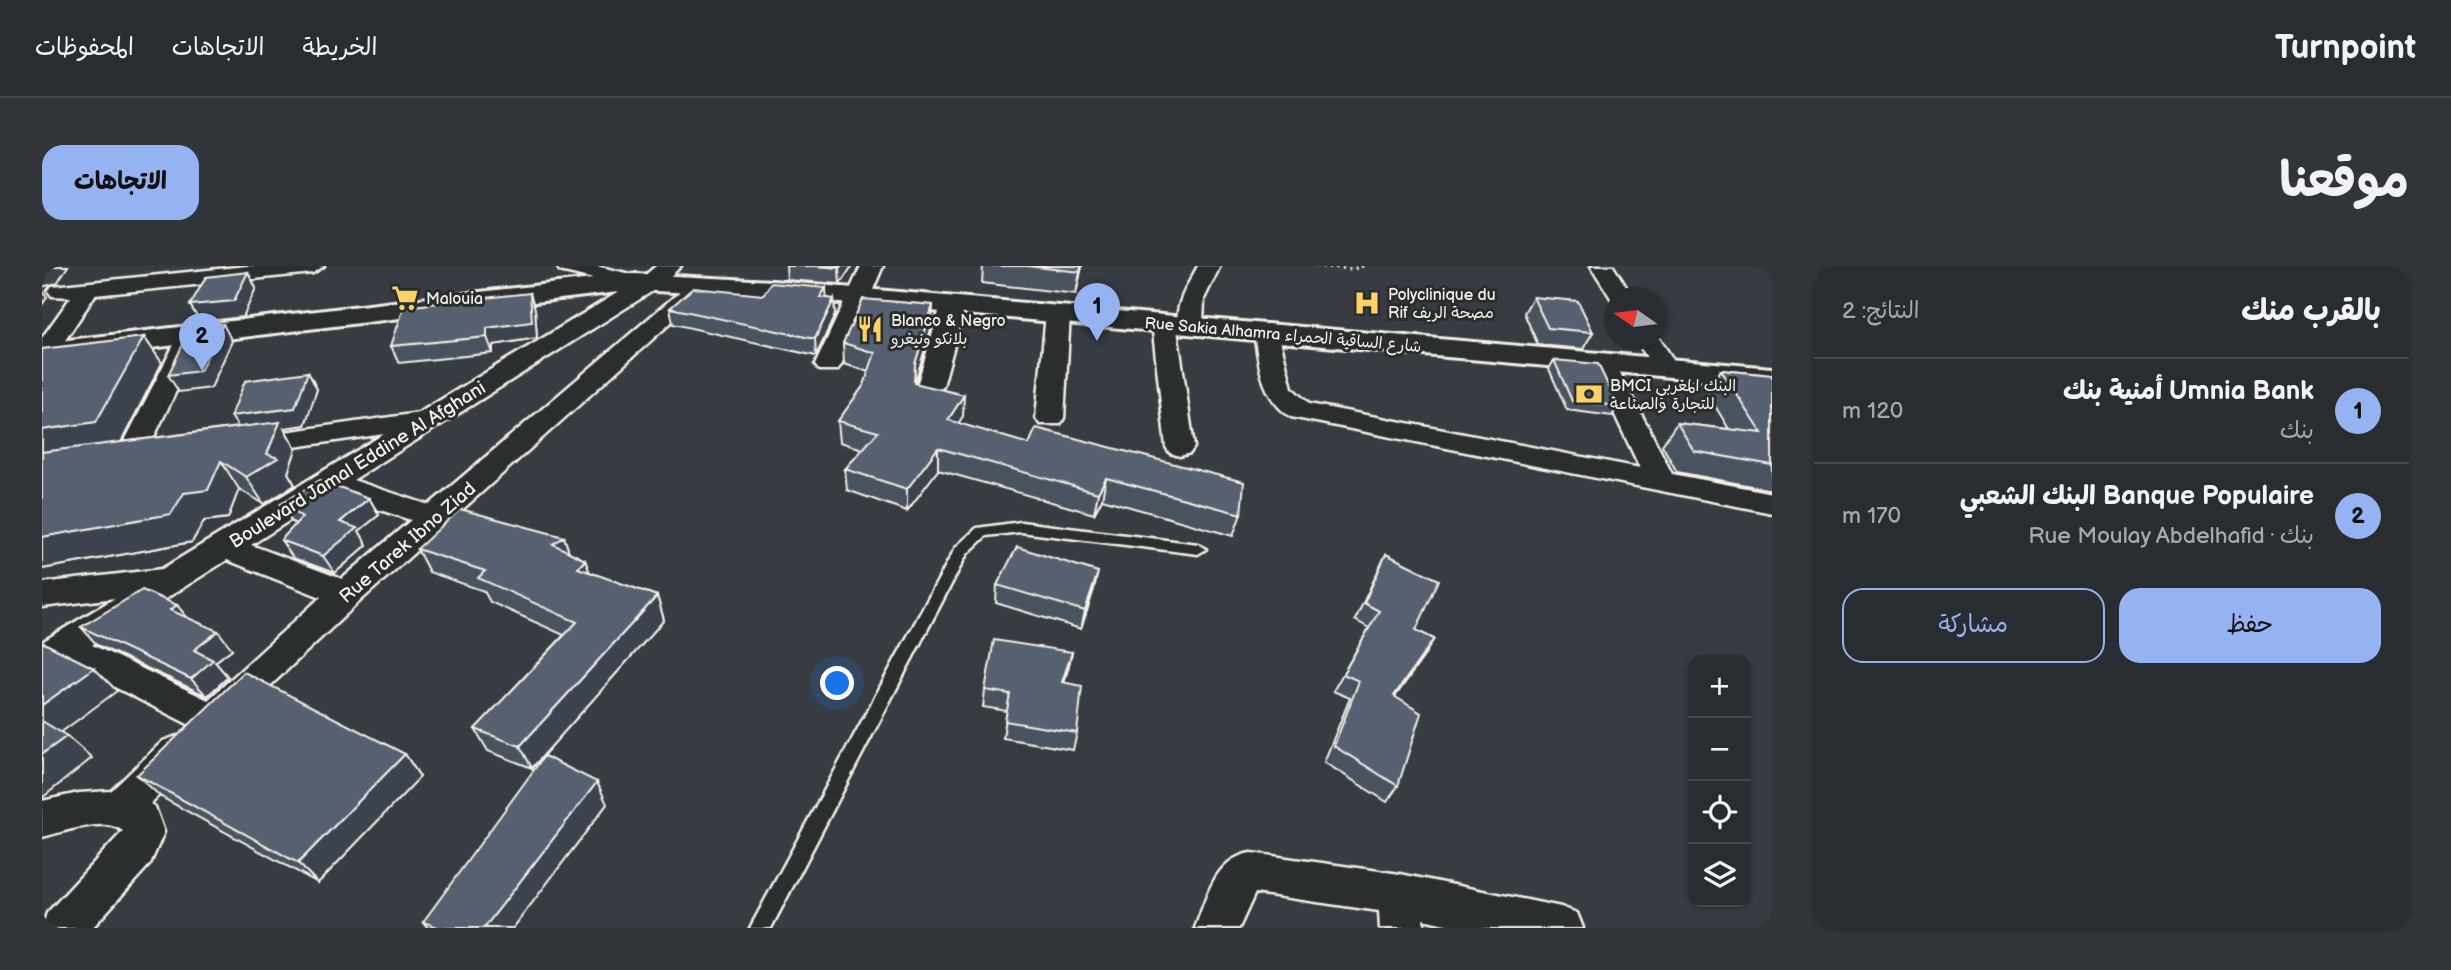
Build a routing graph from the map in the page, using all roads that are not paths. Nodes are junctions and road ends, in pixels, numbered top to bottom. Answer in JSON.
{"nodes":[{"id":1,"x":313,"y":266,"type":"edge"},
{"id":2,"x":568,"y":266,"type":"edge"},
{"id":3,"x":872,"y":266,"type":"edge"},
{"id":4,"x":1209,"y":266,"type":"edge"},
{"id":5,"x":1602,"y":266,"type":"edge"},
{"id":6,"x":202,"y":272,"type":"edge"},
{"id":7,"x":652,"y":277,"type":"edge"},
{"id":8,"x":703,"y":284,"type":"junction"},
{"id":9,"x":1615,"y":287,"type":"edge"},
{"id":10,"x":88,"y":289,"type":"junction"},
{"id":11,"x":56,"y":291,"type":"dead end"},
{"id":12,"x":860,"y":297,"type":"junction"},
{"id":13,"x":953,"y":305,"type":"junction"},
{"id":14,"x":1058,"y":314,"type":"junction"},
{"id":15,"x":1177,"y":324,"type":"junction"},
{"id":16,"x":1266,"y":332,"type":"junction"},
{"id":17,"x":191,"y":334,"type":"junction"},
{"id":18,"x":1654,"y":350,"type":"edge"},
{"id":19,"x":43,"y":352,"type":"edge"},
{"id":20,"x":1602,"y":362,"type":"junction"},
{"id":21,"x":828,"y":365,"type":"dead end"},
{"id":22,"x":1665,"y":367,"type":"junction"},
{"id":23,"x":1772,"y":377,"type":"edge"},
{"id":24,"x":930,"y":386,"type":"edge"},
{"id":25,"x":1050,"y":418,"type":"dead end"},
{"id":26,"x":431,"y":419,"type":"junction"},
{"id":27,"x":1180,"y":447,"type":"dead end"},
{"id":28,"x":224,"y":449,"type":"edge"},
{"id":29,"x":129,"y":462,"type":"edge"},
{"id":30,"x":329,"y":483,"type":"junction"},
{"id":31,"x":1662,"y":484,"type":"junction"},
{"id":32,"x":1772,"y":503,"type":"edge"},
{"id":33,"x":434,"y":517,"type":"junction"},
{"id":34,"x":225,"y":547,"type":"junction"},
{"id":35,"x":1198,"y":549,"type":"dead end"},
{"id":36,"x":172,"y":578,"type":"junction"},
{"id":37,"x":346,"y":594,"type":"junction"},
{"id":38,"x":42,"y":595,"type":"edge"},
{"id":39,"x":52,"y":652,"type":"edge"},
{"id":40,"x":211,"y":718,"type":"junction"},
{"id":41,"x":119,"y":809,"type":"junction"},
{"id":42,"x":42,"y":819,"type":"edge"},
{"id":43,"x":1401,"y":911,"type":"edge"},
{"id":44,"x":63,"y":928,"type":"edge"},
{"id":45,"x":760,"y":928,"type":"edge"},
{"id":46,"x":1217,"y":928,"type":"edge"},
{"id":47,"x":1561,"y":928,"type":"edge"}],
"edges":[{"from":1,"to":6,"type":"street"},
{"from":2,"to":7,"type":"street"},
{"from":3,"to":12,"type":"street"},
{"from":4,"to":15,"type":"street"},
{"from":5,"to":9,"type":"street"},
{"from":6,"to":10,"type":"street"},
{"from":7,"to":8,"type":"street","name":"Rue Sakia Alhamra شارع الساقية الحمراء"},
{"from":7,"to":17,"type":"street","name":"Rue Sakia Alhamra شارع الساقية الحمراء"},
{"from":7,"to":26,"type":"street","name":"Boulevard Jamal Eddine Al Afghani"},
{"from":8,"to":12,"type":"street","name":"Rue Sakia Alhamra شارع الساقية الحمراء"},
{"from":8,"to":33,"type":"street","name":"Rue Tarek Ibno Ziad"},
{"from":10,"to":11,"type":"street"},
{"from":10,"to":19,"type":"street"},
{"from":12,"to":13,"type":"street","name":"Rue Sakia Alhamra شارع الساقية الحمراء"},
{"from":12,"to":21,"type":"street"},
{"from":13,"to":14,"type":"street","name":"Rue Sakia Alhamra شارع الساقية الحمراء"},
{"from":13,"to":24,"type":"street"},
{"from":14,"to":15,"type":"street","name":"Rue Sakia Alhamra شارع الساقية الحمراء"},
{"from":14,"to":25,"type":"street"},
{"from":15,"to":16,"type":"street","name":"Rue Sakia Alhamra شارع الساقية الحمراء"},
{"from":15,"to":27,"type":"street"},
{"from":16,"to":20,"type":"street","name":"Rue Sakia Alhamra شارع الساقية الحمراء"},
{"from":16,"to":31,"type":"street"},
{"from":17,"to":19,"type":"street","name":"Rue Sakia Alhamra شارع الساقية الحمراء"},
{"from":17,"to":29,"type":"street"},
{"from":18,"to":22,"type":"street"},
{"from":20,"to":22,"type":"street","name":"Rue Sakia Alhamra شارع الساقية الحمراء"},
{"from":20,"to":31,"type":"street"},
{"from":22,"to":23,"type":"street","name":"Rue Sakia Alhamra شارع الساقية الحمراء"},
{"from":26,"to":28,"type":"street"},
{"from":26,"to":30,"type":"street","name":"Boulevard Jamal Eddine Al Afghani"},
{"from":30,"to":33,"type":"street"},
{"from":30,"to":34,"type":"street","name":"Boulevard Jamal Eddine Al Afghani"},
{"from":31,"to":32,"type":"street"},
{"from":33,"to":37,"type":"street","name":"Rue Tarek Ibno Ziad"},
{"from":34,"to":36,"type":"street","name":"Boulevard Jamal Eddine Al Afghani"},
{"from":34,"to":37,"type":"street"},
{"from":35,"to":45,"type":"lane"},
{"from":36,"to":38,"type":"street"},
{"from":36,"to":39,"type":"street","name":"Boulevard Jamal Eddine Al Afghani"},
{"from":37,"to":40,"type":"street","name":"Rue Tarek Ibno Ziad"},
{"from":39,"to":40,"type":"street"},
{"from":40,"to":41,"type":"street","name":"Rue Tarek Ibno Ziad"},
{"from":41,"to":42,"type":"street"},
{"from":41,"to":44,"type":"street"},
{"from":43,"to":46,"type":"street"},
{"from":43,"to":47,"type":"street"}]}
